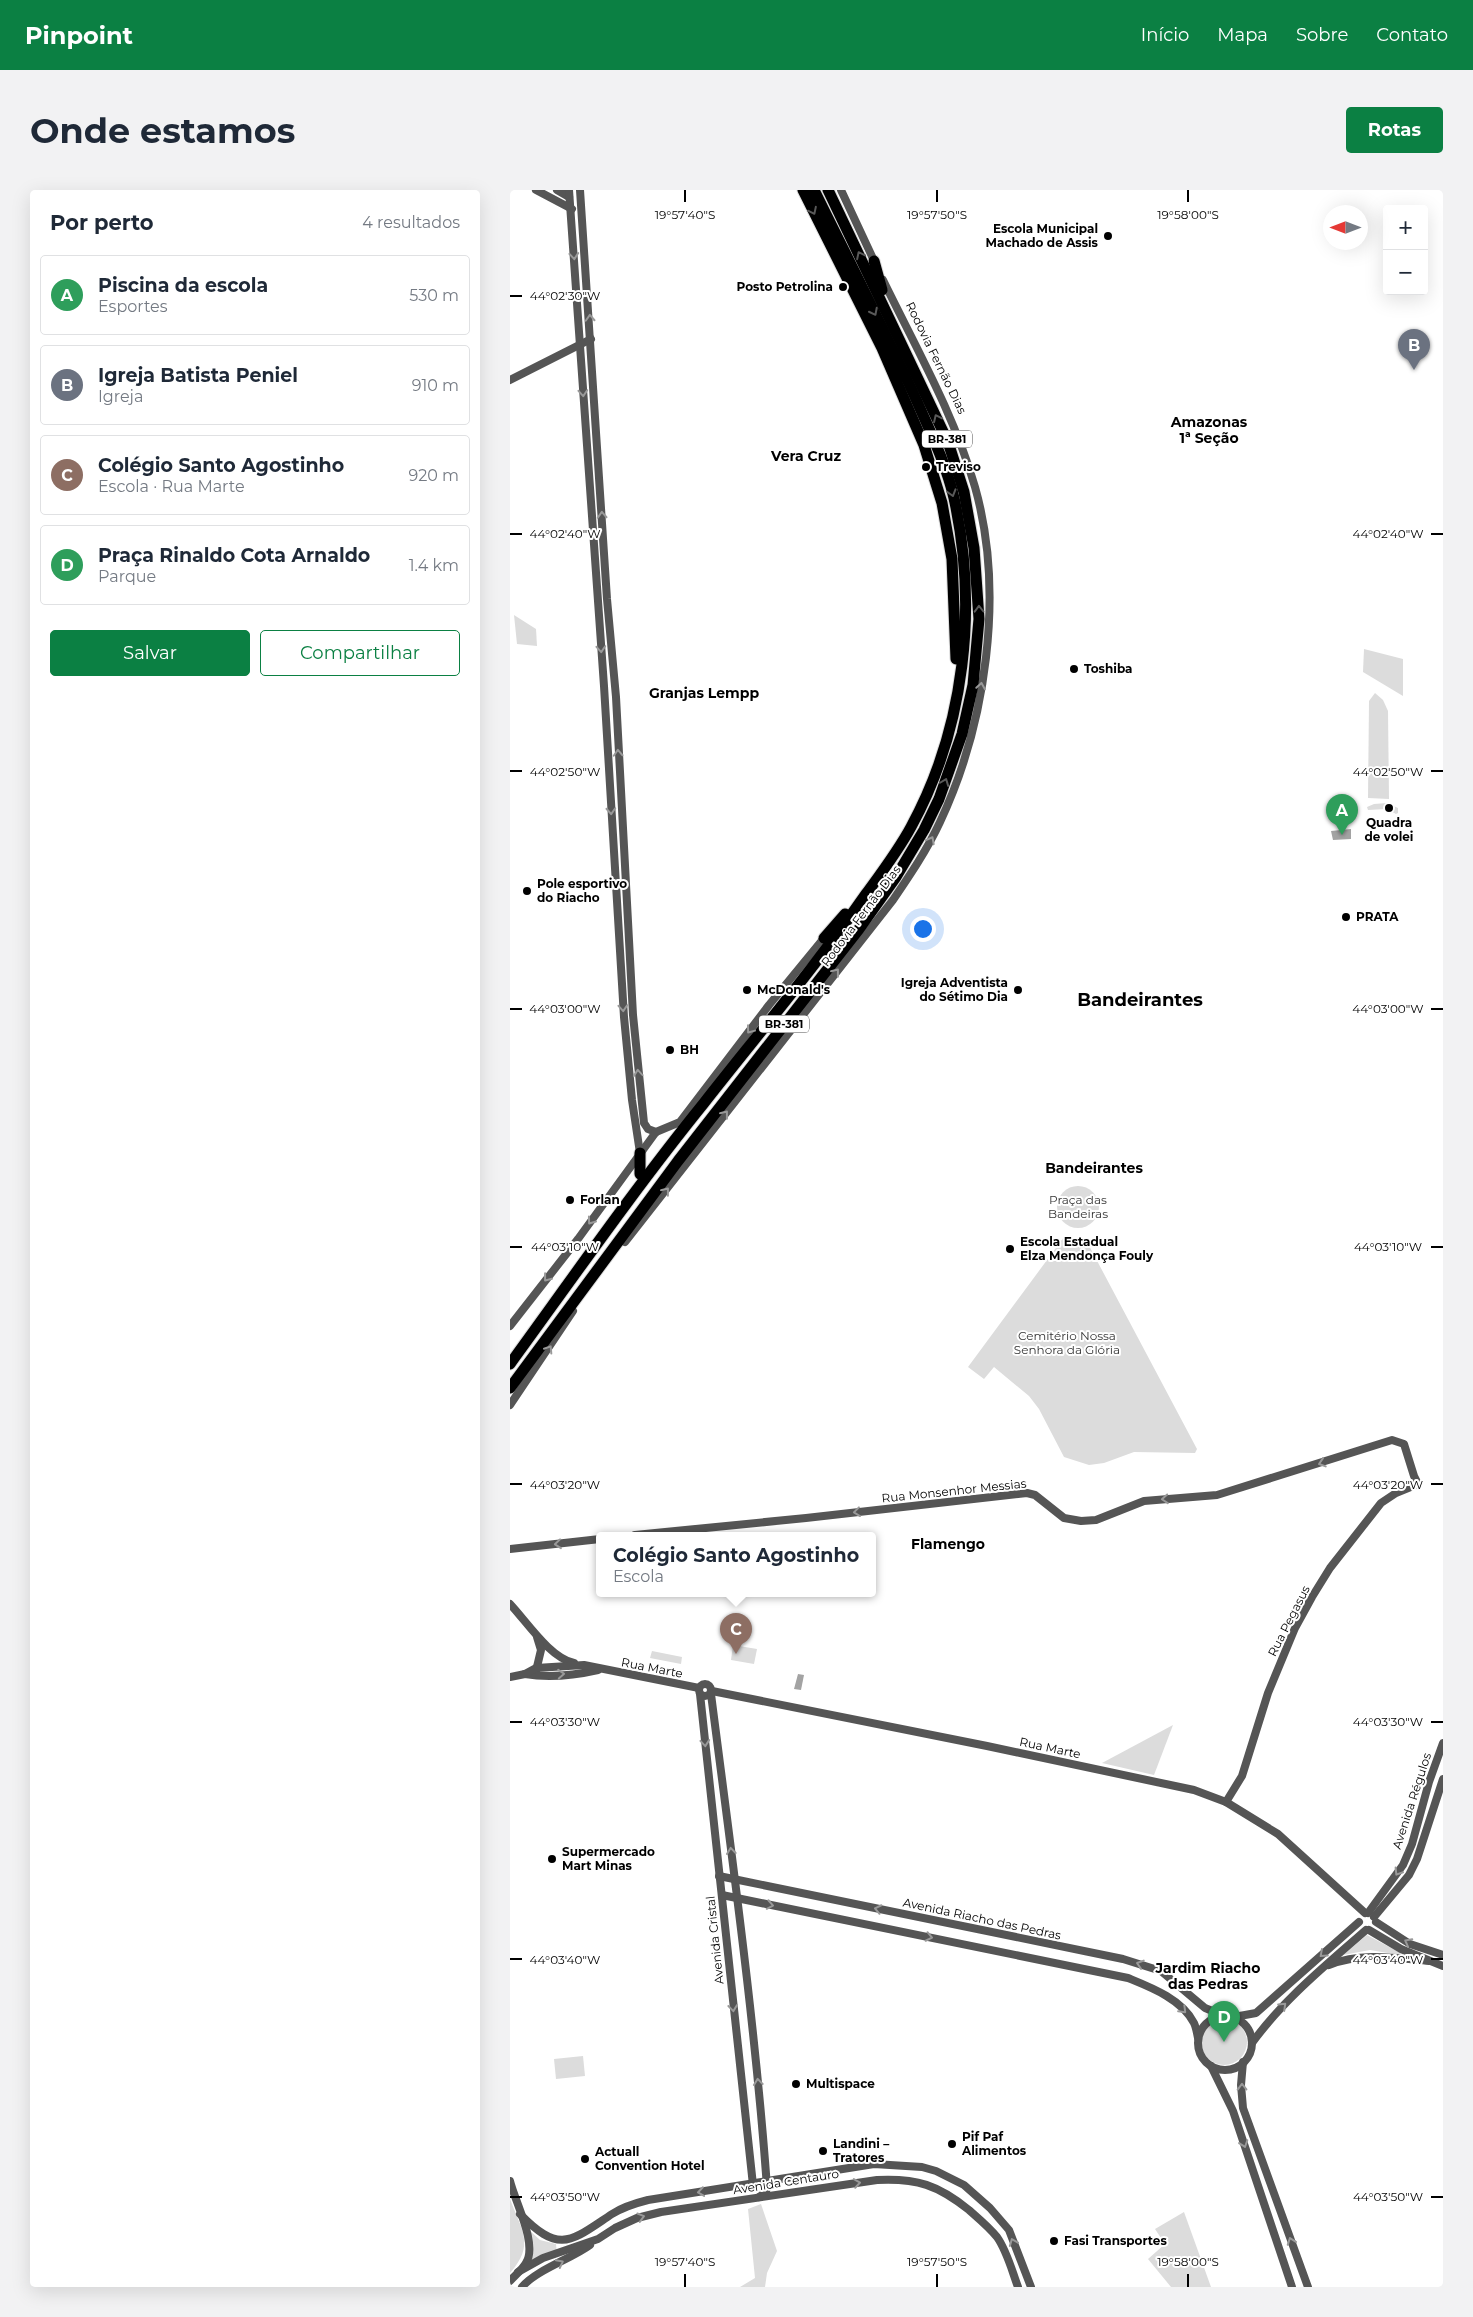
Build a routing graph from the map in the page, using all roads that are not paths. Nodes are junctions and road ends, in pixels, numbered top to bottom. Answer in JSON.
{"nodes":[{"id":1,"x":536,"y":190,"type":"edge"},
{"id":2,"x":558,"y":190,"type":"edge"},
{"id":3,"x":803,"y":190,"type":"edge"},
{"id":4,"x":814,"y":190,"type":"edge"},
{"id":5,"x":828,"y":190,"type":"edge"},
{"id":6,"x":841,"y":190,"type":"edge"},
{"id":7,"x":569,"y":193,"type":"edge"},
{"id":8,"x":581,"y":194,"type":"edge"},
{"id":9,"x":570,"y":208,"type":"junction"},
{"id":10,"x":581,"y":208,"type":"junction"},
{"id":11,"x":842,"y":247,"type":"junction"},
{"id":12,"x":874,"y":261,"type":"junction"},
{"id":13,"x":587,"y":275,"type":"junction"},
{"id":14,"x":576,"y":277,"type":"junction"},
{"id":15,"x":852,"y":291,"type":"junction"},
{"id":16,"x":890,"y":318,"type":"junction"},
{"id":17,"x":591,"y":339,"type":"junction"},
{"id":18,"x":580,"y":344,"type":"junction"},
{"id":19,"x":510,"y":380,"type":"edge"},
{"id":20,"x":956,"y":708,"type":"junction"},
{"id":21,"x":865,"y":896,"type":"junction"},
{"id":22,"x":824,"y":938,"type":"joint"},
{"id":23,"x":622,"y":983,"type":"junction"},
{"id":24,"x":631,"y":983,"type":"junction"},
{"id":25,"x":632,"y":1100,"type":"junction"},
{"id":26,"x":641,"y":1100,"type":"junction"},
{"id":27,"x":680,"y":1122,"type":"junction"},
{"id":28,"x":656,"y":1132,"type":"junction"},
{"id":29,"x":640,"y":1152,"type":"junction"},
{"id":30,"x":640,"y":1174,"type":"junction"},
{"id":31,"x":580,"y":1268,"type":"junction"},
{"id":32,"x":510,"y":1326,"type":"edge"},
{"id":33,"x":510,"y":1364,"type":"edge"},
{"id":34,"x":516,"y":1389,"type":"edge"},
{"id":35,"x":510,"y":1405,"type":"edge"},
{"id":36,"x":1418,"y":1484,"type":"joint"},
{"id":37,"x":665,"y":1532,"type":"edge"},
{"id":38,"x":596,"y":1539,"type":"edge"},
{"id":39,"x":510,"y":1549,"type":"edge"},
{"id":40,"x":510,"y":1604,"type":"edge"},
{"id":41,"x":535,"y":1631,"type":"junction"},
{"id":42,"x":584,"y":1664,"type":"junction"},
{"id":43,"x":600,"y":1669,"type":"junction"},
{"id":44,"x":536,"y":1672,"type":"junction"},
{"id":45,"x":510,"y":1677,"type":"edge"},
{"id":46,"x":700,"y":1691,"type":"junction"},
{"id":47,"x":711,"y":1692,"type":"junction"},
{"id":48,"x":1443,"y":1743,"type":"edge"},
{"id":49,"x":1443,"y":1779,"type":"edge"},
{"id":50,"x":1226,"y":1802,"type":"junction"},
{"id":51,"x":719,"y":1876,"type":"junction"},
{"id":52,"x":735,"y":1879,"type":"junction"},
{"id":53,"x":722,"y":1895,"type":"junction"},
{"id":54,"x":737,"y":1898,"type":"junction"},
{"id":55,"x":1367,"y":1917,"type":"junction"},
{"id":56,"x":1367,"y":1930,"type":"junction"},
{"id":57,"x":1443,"y":1955,"type":"edge"},
{"id":58,"x":1429,"y":1961,"type":"junction"},
{"id":59,"x":1443,"y":1966,"type":"edge"},
{"id":60,"x":1323,"y":1968,"type":"junction"},
{"id":61,"x":1225,"y":2016,"type":"junction"},
{"id":62,"x":1234,"y":2017,"type":"junction"},
{"id":63,"x":1198,"y":2038,"type":"junction"},
{"id":64,"x":1252,"y":2043,"type":"junction"},
{"id":65,"x":1243,"y":2062,"type":"junction"},
{"id":66,"x":1212,"y":2066,"type":"junction"},
{"id":67,"x":760,"y":2102,"type":"junction"},
{"id":68,"x":743,"y":2104,"type":"junction"},
{"id":69,"x":764,"y":2150,"type":"junction"},
{"id":70,"x":750,"y":2152,"type":"junction"},
{"id":71,"x":828,"y":2172,"type":"junction"},
{"id":72,"x":510,"y":2181,"type":"edge"},
{"id":73,"x":767,"y":2182,"type":"junction"},
{"id":74,"x":753,"y":2185,"type":"junction"},
{"id":75,"x":832,"y":2187,"type":"junction"},
{"id":76,"x":757,"y":2198,"type":"junction"},
{"id":77,"x":520,"y":2214,"type":"junction"},
{"id":78,"x":560,"y":2238,"type":"junction"},
{"id":79,"x":598,"y":2239,"type":"junction"},
{"id":80,"x":561,"y":2253,"type":"junction"},
{"id":81,"x":518,"y":2272,"type":"junction"},
{"id":82,"x":510,"y":2281,"type":"edge"},
{"id":83,"x":522,"y":2287,"type":"edge"},
{"id":84,"x":1018,"y":2287,"type":"edge"},
{"id":85,"x":1031,"y":2287,"type":"edge"},
{"id":86,"x":1292,"y":2287,"type":"edge"},
{"id":87,"x":1308,"y":2287,"type":"edge"}],
"edges":[{"from":1,"to":9,"type":"street"},
{"from":2,"to":7,"type":"street"},
{"from":3,"to":15,"type":"highway","number":"BR-381","one_way":true},
{"from":4,"to":11,"type":"highway","name":"Rodovia Fernão Dias","number":"BR-381"},
{"from":16,"to":5,"type":"highway","name":"Rodovia Fernão Dias","number":"BR-381","one_way":true},
{"from":6,"to":12,"type":"street","name":"Rodovia Fernão Dias"},
{"from":7,"to":8,"type":"street"},
{"from":7,"to":9,"type":"street"},
{"from":8,"to":10,"type":"street"},
{"from":9,"to":10,"type":"street"},
{"from":9,"to":14,"type":"street","one_way":true},
{"from":10,"to":13,"type":"street"},
{"from":11,"to":15,"type":"highway","number":"BR-381"},
{"from":11,"to":20,"type":"highway","name":"Rodovia Fernão Dias","number":"BR-381","one_way":true},
{"from":12,"to":16,"type":"highway"},
{"from":34,"to":12,"type":"street","name":"Rodovia Fernão Dias","number":"BR-381","one_way":true},
{"from":13,"to":14,"type":"street"},
{"from":17,"to":13,"type":"street","one_way":true},
{"from":14,"to":18,"type":"street"},
{"from":15,"to":20,"type":"highway","number":"BR-381"},
{"from":34,"to":16,"type":"highway","name":"Rodovia Fernão Dias","number":"BR-381","one_way":true},
{"from":17,"to":18,"type":"street"},
{"from":24,"to":17,"type":"street","one_way":true},
{"from":18,"to":19,"type":"street"},
{"from":18,"to":23,"type":"street","one_way":true},
{"from":20,"to":21,"type":"highway","name":"Rodovia Fernão Dias","number":"BR-381"},
{"from":21,"to":22,"type":"highway","number":"BR-381"},
{"from":21,"to":31,"type":"highway","name":"Rodovia Fernão Dias","number":"BR-381"},
{"from":22,"to":27,"type":"street","name":"Rodovia Fernão Dias","number":"BR-381","one_way":true},
{"from":23,"to":24,"type":"street"},
{"from":23,"to":25,"type":"street","one_way":true},
{"from":26,"to":24,"type":"street","one_way":true},
{"from":25,"to":26,"type":"street"},
{"from":25,"to":29,"type":"street"},
{"from":26,"to":28,"type":"street"},
{"from":27,"to":28,"type":"street"},
{"from":27,"to":30,"type":"highway","number":"BR-381"},
{"from":28,"to":29,"type":"street"},
{"from":29,"to":30,"type":"highway"},
{"from":29,"to":32,"type":"street","one_way":true},
{"from":30,"to":31,"type":"highway","number":"BR-381"},
{"from":31,"to":33,"type":"highway","name":"Rodovia Fernão Dias","number":"BR-381"},
{"from":34,"to":35,"type":"street"},
{"from":36,"to":37,"type":"street","name":"Rua Monsenhor Messias","one_way":true},
{"from":36,"to":50,"type":"street","name":"Rua Pegasus"},
{"from":38,"to":39,"type":"street","one_way":true},
{"from":40,"to":41,"type":"street"},
{"from":41,"to":42,"type":"street"},
{"from":41,"to":44,"type":"street"},
{"from":42,"to":43,"type":"street","name":"Rua Marte"},
{"from":42,"to":44,"type":"street","name":"Rua Marte"},
{"from":44,"to":43,"type":"street","name":"Rua Marte","one_way":true},
{"from":43,"to":46,"type":"street","name":"Rua Marte"},
{"from":44,"to":45,"type":"street","name":"Rua Marte"},
{"from":46,"to":47,"type":"street","name":"Rua Marte"},
{"from":46,"to":51,"type":"street","name":"Avenida Cristal","one_way":true},
{"from":47,"to":50,"type":"street","name":"Rua Marte"},
{"from":52,"to":47,"type":"street","name":"Avenida Cristal","one_way":true},
{"from":48,"to":55,"type":"street","name":"Avenida Régulos","one_way":true},
{"from":49,"to":55,"type":"street","name":"Avenida Régulos"},
{"from":50,"to":55,"type":"street","name":"Rua Marte"},
{"from":51,"to":52,"type":"street","name":"Avenida Riacho das Pedras"},
{"from":51,"to":53,"type":"street","name":"Avenida Cristal"},
{"from":52,"to":54,"type":"street","name":"Avenida Cristal"},
{"from":61,"to":52,"type":"street","name":"Avenida Riacho das Pedras","one_way":true},
{"from":53,"to":54,"type":"street"},
{"from":53,"to":68,"type":"street","name":"Avenida Cristal","one_way":true},
{"from":54,"to":63,"type":"street","one_way":true},
{"from":67,"to":54,"type":"street","name":"Avenida Cristal","one_way":true},
{"from":55,"to":56,"type":"street"},
{"from":55,"to":56,"type":"street"},
{"from":57,"to":55,"type":"street","one_way":true},
{"from":55,"to":62,"type":"street","name":"Avenida Régulos","one_way":true},
{"from":56,"to":58,"type":"street"},
{"from":56,"to":60,"type":"street"},
{"from":58,"to":59,"type":"street"},
{"from":58,"to":60,"type":"street"},
{"from":64,"to":60,"type":"street","one_way":true},
{"from":61,"to":62,"type":"street"},
{"from":61,"to":63,"type":"street"},
{"from":62,"to":64,"type":"street"},
{"from":63,"to":66,"type":"street"},
{"from":64,"to":65,"type":"street"},
{"from":65,"to":66,"type":"street"},
{"from":87,"to":65,"type":"street","one_way":true},
{"from":66,"to":86,"type":"street","one_way":true},
{"from":67,"to":68,"type":"street"},
{"from":67,"to":69,"type":"street","name":"Avenida Cristal"},
{"from":68,"to":70,"type":"street","name":"Avenida Cristal"},
{"from":69,"to":70,"type":"street"},
{"from":69,"to":73,"type":"street","name":"Avenida Cristal"},
{"from":70,"to":74,"type":"street","name":"Avenida Cristal"},
{"from":71,"to":73,"type":"street","name":"Avenida Centauro"},
{"from":71,"to":75,"type":"street"},
{"from":85,"to":71,"type":"street","name":"Avenida Centauro","one_way":true},
{"from":72,"to":77,"type":"street"},
{"from":73,"to":74,"type":"street","name":"Avenida Centauro"},
{"from":73,"to":76,"type":"street"},
{"from":74,"to":78,"type":"street","name":"Avenida Centauro","one_way":true},
{"from":75,"to":76,"type":"street","name":"Avenida Centauro"},
{"from":75,"to":84,"type":"street","name":"Avenida Centauro","one_way":true},
{"from":79,"to":76,"type":"street","name":"Avenida Centauro","one_way":true},
{"from":77,"to":78,"type":"street","name":"Avenida Centauro"},
{"from":77,"to":81,"type":"street"},
{"from":78,"to":80,"type":"street"},
{"from":79,"to":80,"type":"street","name":"Avenida Centauro"},
{"from":83,"to":79,"type":"street","one_way":true},
{"from":80,"to":81,"type":"street","name":"Avenida Centauro"},
{"from":81,"to":82,"type":"street"}]}
